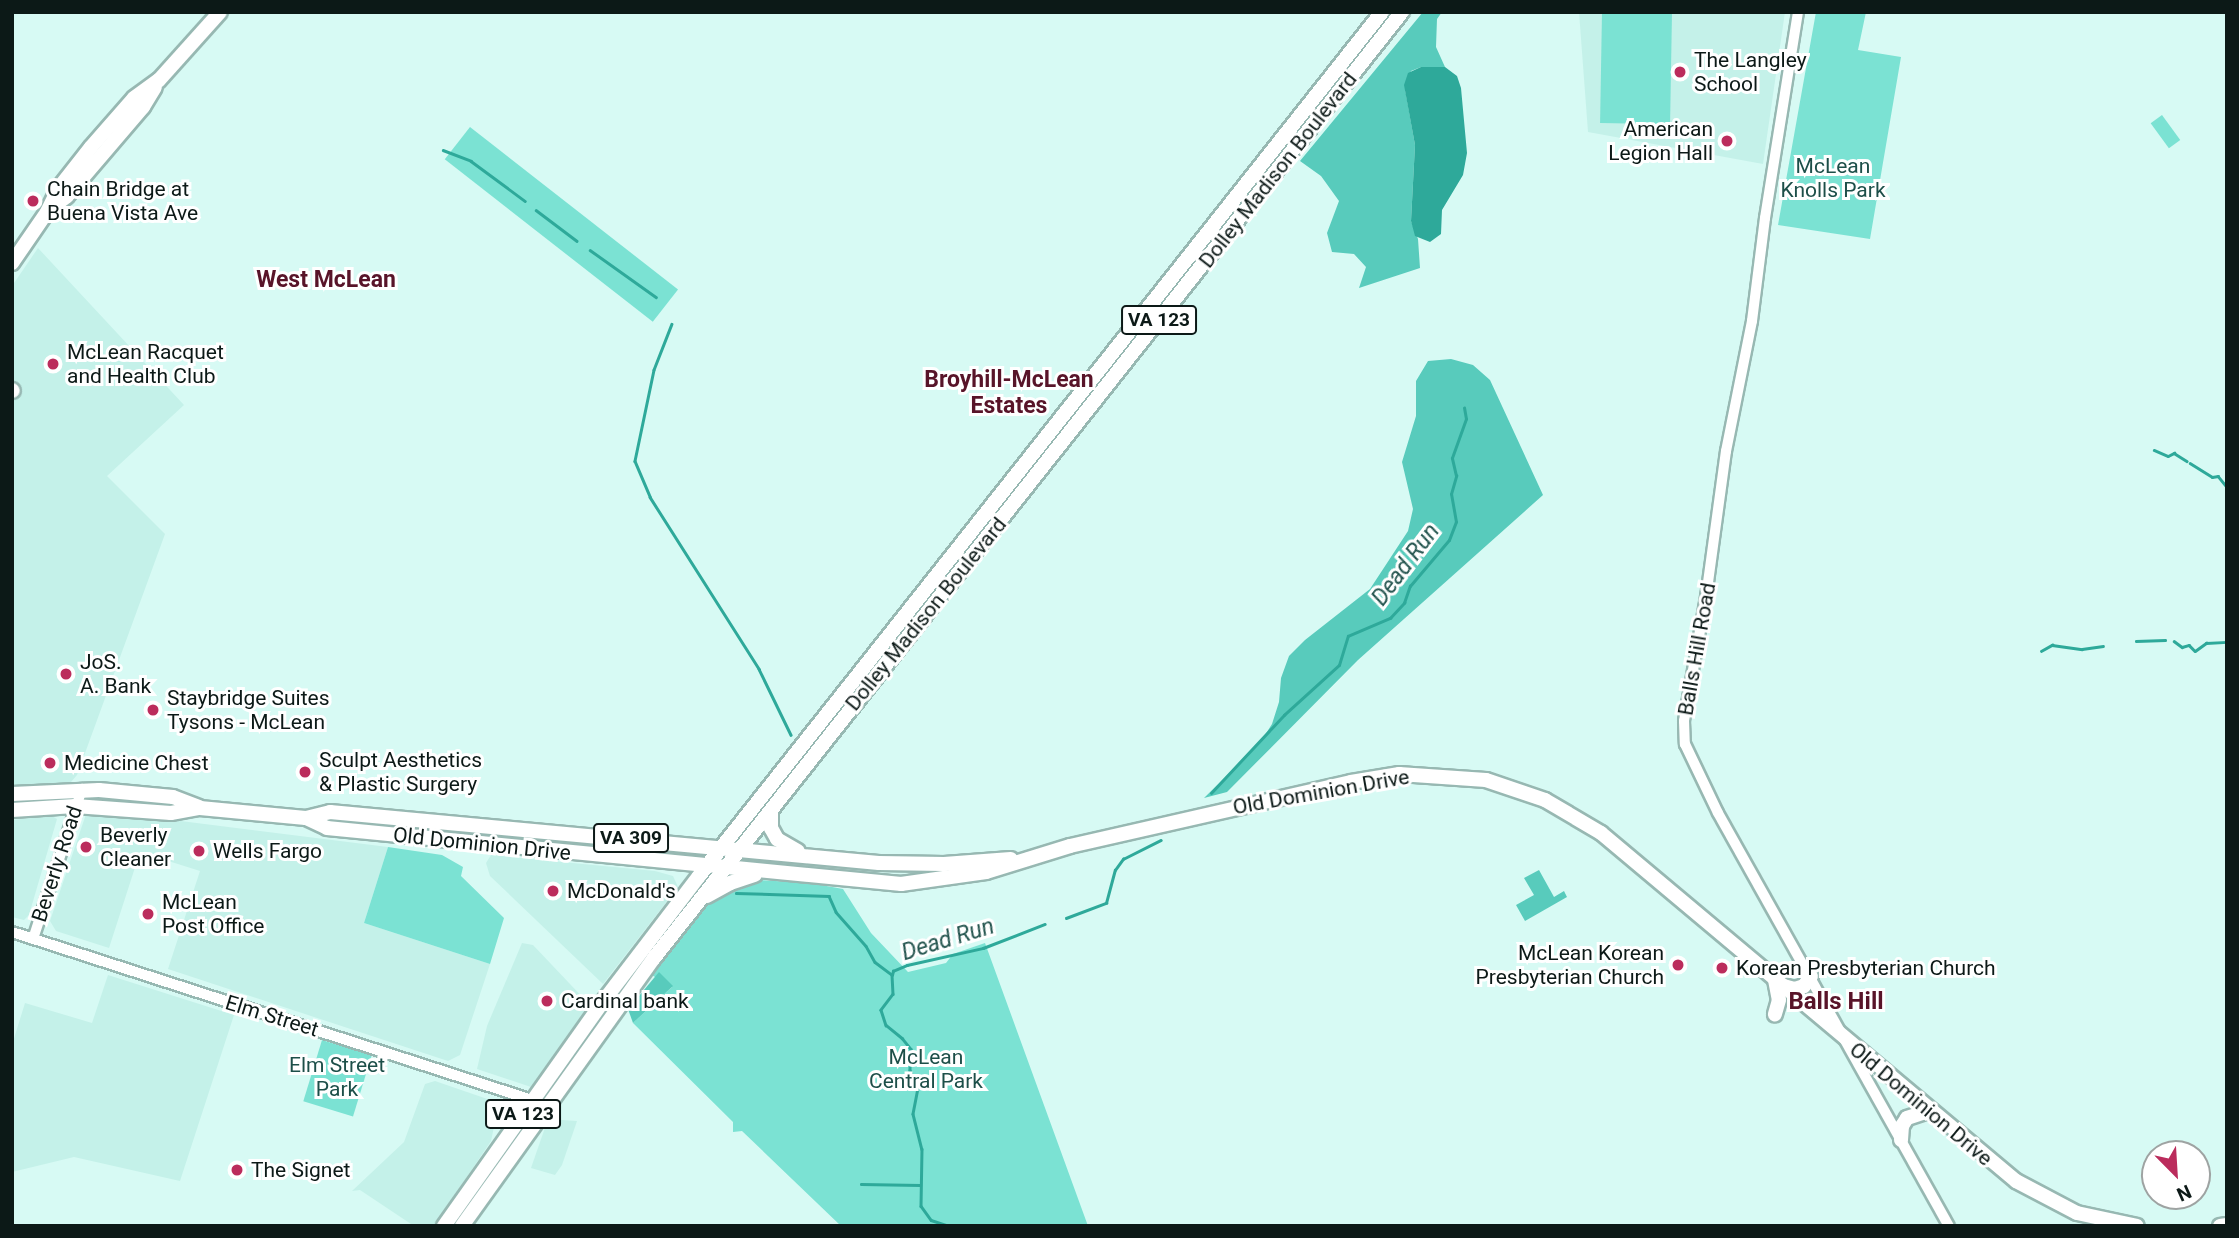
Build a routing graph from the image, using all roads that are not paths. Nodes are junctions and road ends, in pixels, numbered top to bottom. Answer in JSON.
{"nodes":[{"id":1,"x":220,"y":12,"type":"edge"},
{"id":2,"x":1382,"y":12,"type":"edge"},
{"id":3,"x":1402,"y":12,"type":"edge"},
{"id":4,"x":1798,"y":12,"type":"edge"},
{"id":5,"x":12,"y":263,"type":"edge"},
{"id":6,"x":82,"y":789,"type":"junction"},
{"id":7,"x":12,"y":794,"type":"edge"},
{"id":8,"x":75,"y":806,"type":"junction"},
{"id":9,"x":200,"y":808,"type":"junction"},
{"id":10,"x":12,"y":810,"type":"edge"},
{"id":11,"x":771,"y":811,"type":"junction"},
{"id":12,"x":306,"y":818,"type":"junction"},
{"id":13,"x":722,"y":848,"type":"junction"},
{"id":14,"x":740,"y":849,"type":"junction"},
{"id":15,"x":813,"y":856,"type":"junction"},
{"id":16,"x":1033,"y":856,"type":"junction"},
{"id":17,"x":676,"y":863,"type":"junction"},
{"id":18,"x":708,"y":866,"type":"junction"},
{"id":19,"x":725,"y":868,"type":"junction"},
{"id":20,"x":765,"y":872,"type":"junction"},
{"id":21,"x":685,"y":895,"type":"junction"},
{"id":22,"x":699,"y":901,"type":"junction"},
{"id":23,"x":12,"y":932,"type":"edge"},
{"id":24,"x":33,"y":939,"type":"junction"},
{"id":25,"x":624,"y":974,"type":"junction"},
{"id":26,"x":1811,"y":976,"type":"junction"},
{"id":27,"x":1777,"y":983,"type":"junction"},
{"id":28,"x":602,"y":1003,"type":"junction"},
{"id":29,"x":613,"y":1013,"type":"junction"},
{"id":30,"x":1775,"y":1014,"type":"dead end"},
{"id":31,"x":600,"y":1030,"type":"junction"},
{"id":32,"x":1846,"y":1041,"type":"junction"},
{"id":33,"x":533,"y":1100,"type":"junction"},
{"id":34,"x":1929,"y":1111,"type":"junction"},
{"id":35,"x":1901,"y":1140,"type":"junction"},
{"id":36,"x":444,"y":1226,"type":"edge"},
{"id":37,"x":462,"y":1226,"type":"edge"},
{"id":38,"x":1950,"y":1226,"type":"edge"},
{"id":39,"x":2137,"y":1226,"type":"edge"},
{"id":40,"x":2220,"y":1226,"type":"edge"},
{"id":41,"x":2227,"y":1226,"type":"edge"}],
"edges":[{"from":1,"to":5,"type":"main road"},
{"from":2,"to":13,"type":"main road","name":"Dolley Madison Boulevard","number":"VA 123"},
{"from":3,"to":11,"type":"main road","name":"Dolley Madison Boulevard","number":"VA 123"},
{"from":4,"to":26,"type":"street","name":"Balls Hill Road"},
{"from":6,"to":7,"type":"main road","name":"Old Dominion Drive","number":"VA 309"},
{"from":6,"to":8,"type":"street","name":"Beverly Road"},
{"from":6,"to":9,"type":"main road","name":"Old Dominion Drive","number":"VA 309"},
{"from":8,"to":9,"type":"main road","name":"Old Dominion Drive","number":"VA 309"},
{"from":8,"to":10,"type":"main road","name":"Old Dominion Drive","number":"VA 309"},
{"from":8,"to":24,"type":"street","name":"Beverly Road"},
{"from":9,"to":12,"type":"main road","name":"Old Dominion Drive","number":"VA 309"},
{"from":11,"to":14,"type":"main road","name":"Dolley Madison Boulevard","number":"VA 123"},
{"from":11,"to":15,"type":"main road"},
{"from":12,"to":13,"type":"main road","name":"Old Dominion Drive","number":"VA 309"},
{"from":12,"to":17,"type":"main road","name":"Old Dominion Drive","number":"VA 309"},
{"from":13,"to":14,"type":"main road","name":"Old Dominion Drive","number":"VA 309"},
{"from":13,"to":18,"type":"main road","name":"Dolley Madison Boulevard","number":"VA 123"},
{"from":14,"to":15,"type":"main road","name":"Old Dominion Drive"},
{"from":14,"to":19,"type":"main road","name":"Dolley Madison Boulevard","number":"VA 123"},
{"from":15,"to":16,"type":"main road","name":"Old Dominion Drive"},
{"from":16,"to":20,"type":"main road","name":"Old Dominion Drive"},
{"from":16,"to":27,"type":"main road","name":"Old Dominion Drive"},
{"from":17,"to":18,"type":"main road","name":"Old Dominion Drive","number":"VA 309"},
{"from":17,"to":21,"type":"main road"},
{"from":18,"to":19,"type":"main road","name":"Old Dominion Drive","number":"VA 309"},
{"from":18,"to":21,"type":"main road","name":"Dolley Madison Boulevard","number":"VA 123"},
{"from":19,"to":20,"type":"main road","name":"Old Dominion Drive"},
{"from":19,"to":22,"type":"main road","name":"Dolley Madison Boulevard","number":"VA 123"},
{"from":20,"to":22,"type":"main road"},
{"from":21,"to":25,"type":"main road","name":"Dolley Madison Boulevard","number":"VA 123"},
{"from":22,"to":29,"type":"main road","name":"Dolley Madison Boulevard","number":"VA 123"},
{"from":23,"to":24,"type":"street","name":"Elm Street"},
{"from":24,"to":33,"type":"street","name":"Elm Street"},
{"from":25,"to":28,"type":"main road","name":"Dolley Madison Boulevard","number":"VA 123"},
{"from":25,"to":29,"type":"main road"},
{"from":26,"to":27,"type":"main road"},
{"from":26,"to":32,"type":"street","name":"Balls Hill Road"},
{"from":27,"to":30,"type":"main road"},
{"from":27,"to":32,"type":"main road","name":"Old Dominion Drive"},
{"from":28,"to":31,"type":"main road"},
{"from":28,"to":33,"type":"main road","name":"Dolley Madison Boulevard","number":"VA 123"},
{"from":29,"to":31,"type":"main road","name":"Dolley Madison Boulevard","number":"VA 123"},
{"from":31,"to":37,"type":"main road","name":"Dolley Madison Boulevard","number":"VA 123"},
{"from":32,"to":34,"type":"main road","name":"Old Dominion Drive"},
{"from":32,"to":35,"type":"street","name":"Balls Hill Road"},
{"from":33,"to":36,"type":"main road","name":"Dolley Madison Boulevard","number":"VA 123"},
{"from":34,"to":35,"type":"main road"},
{"from":34,"to":39,"type":"main road","name":"Old Dominion Drive"},
{"from":35,"to":38,"type":"street","name":"Balls Hill Road"},
{"from":40,"to":41,"type":"main road"}]}
